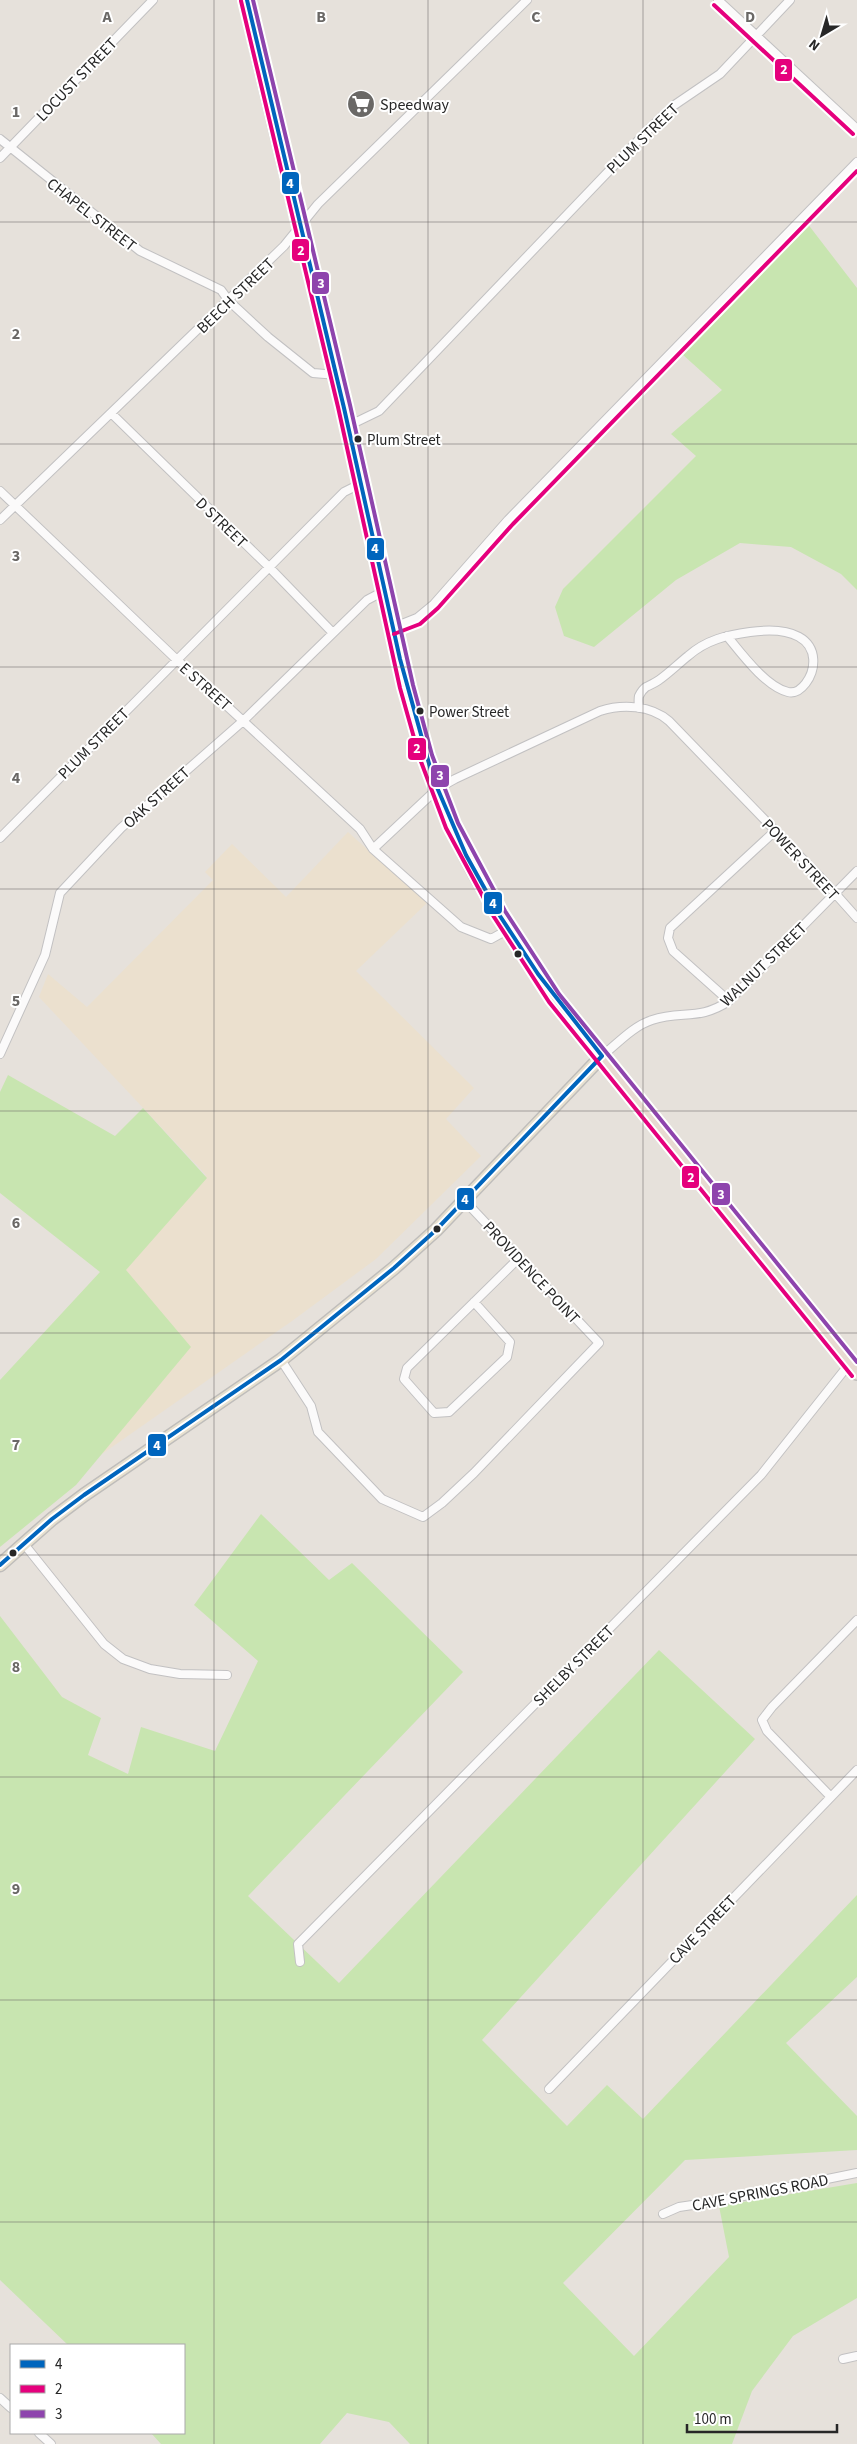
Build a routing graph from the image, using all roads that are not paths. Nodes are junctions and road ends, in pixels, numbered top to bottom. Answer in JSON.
{"nodes":[{"id":1,"x":153,"y":0,"type":"edge"},
{"id":2,"x":246,"y":0,"type":"edge"},
{"id":3,"x":527,"y":0,"type":"edge"},
{"id":4,"x":718,"y":0,"type":"edge"},
{"id":5,"x":790,"y":0,"type":"edge"},
{"id":6,"x":758,"y":36,"type":"junction"},
{"id":7,"x":857,"y":129,"type":"edge"},
{"id":8,"x":0,"y":139,"type":"edge"},
{"id":9,"x":10,"y":148,"type":"junction"},
{"id":10,"x":0,"y":158,"type":"edge"},
{"id":11,"x":857,"y":162,"type":"edge"},
{"id":12,"x":300,"y":229,"type":"junction"},
{"id":13,"x":229,"y":300,"type":"junction"},
{"id":14,"x":337,"y":375,"type":"junction"},
{"id":15,"x":111,"y":413,"type":"junction"},
{"id":16,"x":348,"y":426,"type":"junction"},
{"id":17,"x":360,"y":484,"type":"junction"},
{"id":18,"x":0,"y":490,"type":"edge"},
{"id":19,"x":15,"y":506,"type":"junction"},
{"id":20,"x":0,"y":520,"type":"edge"},
{"id":21,"x":269,"y":567,"type":"junction"},
{"id":22,"x":384,"y":591,"type":"junction"},
{"id":23,"x":392,"y":628,"type":"junction"},
{"id":24,"x":332,"y":632,"type":"junction"},
{"id":25,"x":727,"y":636,"type":"junction"},
{"id":26,"x":176,"y":659,"type":"junction"},
{"id":27,"x":638,"y":708,"type":"junction"},
{"id":28,"x":243,"y":721,"type":"junction"},
{"id":29,"x":437,"y":790,"type":"junction"},
{"id":30,"x":775,"y":831,"type":"junction"},
{"id":31,"x":0,"y":838,"type":"edge"},
{"id":32,"x":373,"y":849,"type":"junction"},
{"id":33,"x":857,"y":871,"type":"edge"},
{"id":34,"x":834,"y":894,"type":"junction"},
{"id":35,"x":857,"y":918,"type":"edge"},
{"id":36,"x":509,"y":929,"type":"junction"},
{"id":37,"x":729,"y":1001,"type":"junction"},
{"id":38,"x":0,"y":1054,"type":"edge"},
{"id":39,"x":602,"y":1056,"type":"junction"},
{"id":40,"x":464,"y":1200,"type":"junction"},
{"id":41,"x":519,"y":1258,"type":"junction"},
{"id":42,"x":474,"y":1302,"type":"junction"},
{"id":43,"x":281,"y":1360,"type":"junction"},
{"id":44,"x":854,"y":1367,"type":"edge"},
{"id":45,"x":24,"y":1544,"type":"junction"},
{"id":46,"x":0,"y":1566,"type":"edge"},
{"id":47,"x":857,"y":1620,"type":"edge"},
{"id":48,"x":228,"y":1676,"type":"dead end"},
{"id":49,"x":857,"y":1770,"type":"edge"},
{"id":50,"x":830,"y":1796,"type":"junction"},
{"id":51,"x":300,"y":1962,"type":"dead end"},
{"id":52,"x":549,"y":2089,"type":"dead end"},
{"id":53,"x":857,"y":2173,"type":"edge"},
{"id":54,"x":664,"y":2214,"type":"dead end"},
{"id":55,"x":857,"y":2356,"type":"edge"},
{"id":56,"x":843,"y":2359,"type":"dead end"},
{"id":57,"x":0,"y":2398,"type":"edge"},
{"id":58,"x":10,"y":2407,"type":"edge"},
{"id":59,"x":40,"y":2434,"type":"edge"},
{"id":60,"x":51,"y":2444,"type":"edge"}],
"edges":[{"from":1,"to":9,"type":"street","name":"LOCUST STREET"},
{"from":2,"to":12,"type":"highway"},
{"from":3,"to":12,"type":"street","name":"BEECH STREET"},
{"from":4,"to":6,"type":"street"},
{"from":5,"to":6,"type":"street","name":"PLUM STREET"},
{"from":6,"to":7,"type":"street"},
{"from":6,"to":16,"type":"street","name":"PLUM STREET"},
{"from":8,"to":9,"type":"street","name":"CHAPEL STREET"},
{"from":9,"to":10,"type":"street","name":"LOCUST STREET"},
{"from":9,"to":13,"type":"street","name":"CHAPEL STREET"},
{"from":11,"to":23,"type":"street"},
{"from":12,"to":13,"type":"street","name":"BEECH STREET"},
{"from":12,"to":14,"type":"highway"},
{"from":13,"to":14,"type":"street","name":"CHAPEL STREET"},
{"from":13,"to":15,"type":"street","name":"BEECH STREET"},
{"from":14,"to":16,"type":"highway"},
{"from":15,"to":19,"type":"street","name":"BEECH STREET"},
{"from":15,"to":21,"type":"street","name":"D STREET"},
{"from":16,"to":17,"type":"highway"},
{"from":17,"to":21,"type":"street","name":"PLUM STREET"},
{"from":17,"to":22,"type":"highway"},
{"from":18,"to":19,"type":"street","name":"E STREET"},
{"from":19,"to":20,"type":"street","name":"BEECH STREET"},
{"from":19,"to":26,"type":"street","name":"E STREET"},
{"from":21,"to":24,"type":"street","name":"D STREET"},
{"from":21,"to":26,"type":"street","name":"PLUM STREET"},
{"from":22,"to":23,"type":"highway"},
{"from":22,"to":24,"type":"street","name":"OAK STREET"},
{"from":23,"to":29,"type":"highway"},
{"from":24,"to":28,"type":"street","name":"OAK STREET"},
{"from":25,"to":25,"type":"street"},
{"from":25,"to":27,"type":"street"},
{"from":26,"to":28,"type":"street","name":"E STREET"},
{"from":26,"to":31,"type":"street","name":"PLUM STREET"},
{"from":27,"to":29,"type":"street","name":"POWER STREET"},
{"from":27,"to":30,"type":"street","name":"POWER STREET"},
{"from":28,"to":32,"type":"street","name":"E STREET"},
{"from":28,"to":38,"type":"street","name":"OAK STREET"},
{"from":29,"to":32,"type":"street","name":"POWER STREET"},
{"from":29,"to":36,"type":"highway"},
{"from":30,"to":34,"type":"street","name":"POWER STREET"},
{"from":30,"to":37,"type":"street"},
{"from":32,"to":36,"type":"street","name":"E STREET"},
{"from":33,"to":34,"type":"street","name":"WALNUT STREET"},
{"from":34,"to":35,"type":"street","name":"POWER STREET"},
{"from":34,"to":37,"type":"street","name":"WALNUT STREET"},
{"from":36,"to":39,"type":"highway"},
{"from":37,"to":39,"type":"street","name":"WALNUT STREET"},
{"from":39,"to":40,"type":"main road"},
{"from":39,"to":44,"type":"highway"},
{"from":40,"to":41,"type":"street","name":"PROVIDENCE POINT"},
{"from":40,"to":43,"type":"main road"},
{"from":41,"to":42,"type":"street"},
{"from":41,"to":43,"type":"street","name":"PROVIDENCE POINT"},
{"from":42,"to":42,"type":"street"},
{"from":43,"to":45,"type":"main road"},
{"from":44,"to":51,"type":"street","name":"SHELBY STREET"},
{"from":45,"to":46,"type":"main road"},
{"from":45,"to":48,"type":"street"},
{"from":47,"to":50,"type":"street"},
{"from":49,"to":50,"type":"street","name":"CAVE STREET"},
{"from":50,"to":52,"type":"street","name":"CAVE STREET"},
{"from":53,"to":54,"type":"street","name":"CAVE SPRINGS ROAD"},
{"from":55,"to":56,"type":"street"},
{"from":57,"to":58,"type":"street"},
{"from":59,"to":60,"type":"street"}]}
